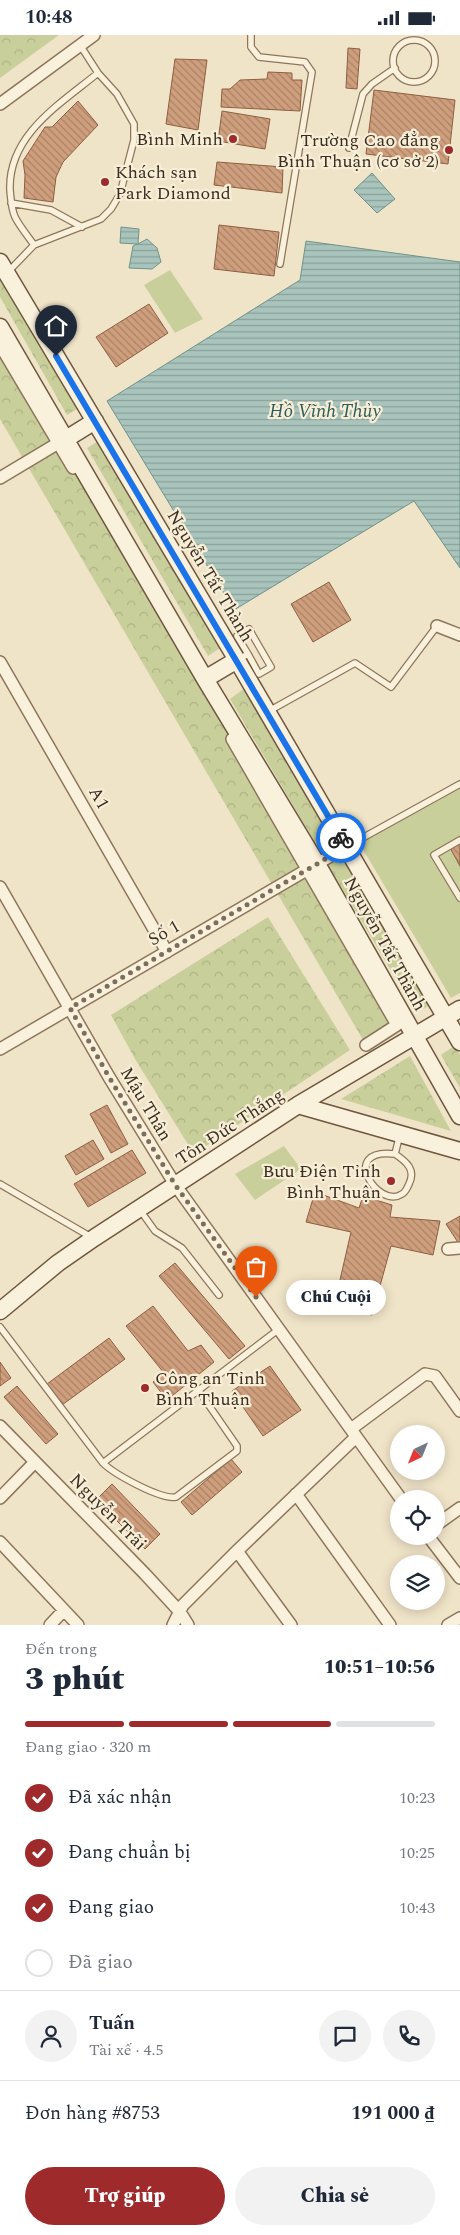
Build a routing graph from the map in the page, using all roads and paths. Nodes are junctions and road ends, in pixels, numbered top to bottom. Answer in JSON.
{"nodes":[{"id":1,"x":94,"y":35,"type":"edge"},
{"id":2,"x":250,"y":35,"type":"edge"},
{"id":3,"x":416,"y":38,"type":"edge"},
{"id":4,"x":80,"y":45,"type":"junction"},
{"id":5,"x":395,"y":68,"type":"junction"},
{"id":6,"x":98,"y":73,"type":"junction"},
{"id":7,"x":0,"y":104,"type":"edge"},
{"id":8,"x":349,"y":148,"type":"dead end"},
{"id":9,"x":11,"y":203,"type":"junction"},
{"id":10,"x":82,"y":227,"type":"junction"},
{"id":11,"x":34,"y":245,"type":"junction"},
{"id":12,"x":280,"y":264,"type":"dead end"},
{"id":13,"x":3,"y":267,"type":"edge"},
{"id":14,"x":0,"y":327,"type":"edge"},
{"id":15,"x":0,"y":345,"type":"edge"},
{"id":16,"x":95,"y":421,"type":"junction"},
{"id":17,"x":62,"y":441,"type":"junction"},
{"id":18,"x":0,"y":478,"type":"edge"},
{"id":19,"x":437,"y":626,"type":"joint"},
{"id":20,"x":460,"y":635,"type":"edge"},
{"id":21,"x":242,"y":657,"type":"junction"},
{"id":22,"x":0,"y":662,"type":"edge"},
{"id":23,"x":205,"y":679,"type":"junction"},
{"id":24,"x":267,"y":712,"type":"junction"},
{"id":25,"x":460,"y":784,"type":"edge"},
{"id":26,"x":460,"y":840,"type":"edge"},
{"id":27,"x":346,"y":847,"type":"junction"},
{"id":28,"x":313,"y":866,"type":"junction"},
{"id":29,"x":0,"y":887,"type":"edge"},
{"id":30,"x":460,"y":898,"type":"edge"},
{"id":31,"x":167,"y":952,"type":"junction"},
{"id":32,"x":70,"y":1008,"type":"junction"},
{"id":33,"x":453,"y":1013,"type":"edge"},
{"id":34,"x":414,"y":1035,"type":"junction"},
{"id":35,"x":460,"y":1042,"type":"edge"},
{"id":36,"x":366,"y":1045,"type":"dead end"},
{"id":37,"x":0,"y":1049,"type":"edge"},
{"id":38,"x":298,"y":1105,"type":"junction"},
{"id":39,"x":460,"y":1116,"type":"edge"},
{"id":40,"x":400,"y":1134,"type":"junction"},
{"id":41,"x":460,"y":1151,"type":"edge"},
{"id":42,"x":395,"y":1154,"type":"junction"},
{"id":43,"x":0,"y":1184,"type":"edge"},
{"id":44,"x":176,"y":1186,"type":"junction"},
{"id":45,"x":140,"y":1210,"type":"junction"},
{"id":46,"x":94,"y":1238,"type":"junction"},
{"id":47,"x":460,"y":1248,"type":"edge"},
{"id":48,"x":448,"y":1249,"type":"dead end"},
{"id":49,"x":220,"y":1295,"type":"dead end"},
{"id":50,"x":0,"y":1311,"type":"edge"},
{"id":51,"x":0,"y":1327,"type":"edge"},
{"id":52,"x":279,"y":1329,"type":"junction"},
{"id":53,"x":199,"y":1391,"type":"junction"},
{"id":54,"x":460,"y":1411,"type":"edge"},
{"id":55,"x":0,"y":1426,"type":"edge"},
{"id":56,"x":353,"y":1433,"type":"junction"},
{"id":57,"x":35,"y":1463,"type":"junction"},
{"id":58,"x":103,"y":1463,"type":"junction"},
{"id":59,"x":394,"y":1490,"type":"edge"},
{"id":60,"x":296,"y":1494,"type":"junction"},
{"id":61,"x":0,"y":1497,"type":"edge"},
{"id":62,"x":460,"y":1508,"type":"edge"},
{"id":63,"x":445,"y":1519,"type":"edge"},
{"id":64,"x":0,"y":1542,"type":"edge"},
{"id":65,"x":435,"y":1545,"type":"edge"},
{"id":66,"x":237,"y":1551,"type":"junction"},
{"id":67,"x":460,"y":1578,"type":"edge"},
{"id":68,"x":64,"y":1610,"type":"junction"},
{"id":69,"x":180,"y":1612,"type":"junction"},
{"id":70,"x":460,"y":1617,"type":"edge"},
{"id":71,"x":50,"y":1625,"type":"edge"},
{"id":72,"x":78,"y":1625,"type":"edge"},
{"id":73,"x":173,"y":1625,"type":"edge"},
{"id":74,"x":188,"y":1625,"type":"edge"},
{"id":75,"x":291,"y":1625,"type":"edge"},
{"id":76,"x":390,"y":1625,"type":"edge"},
{"id":77,"x":448,"y":1625,"type":"edge"}],
"edges":[{"from":1,"to":4,"type":"street"},
{"from":2,"to":12,"type":"lane"},
{"from":3,"to":5,"type":"lane"},
{"from":3,"to":5,"type":"lane"},
{"from":4,"to":6,"type":"lane"},
{"from":4,"to":7,"type":"street"},
{"from":5,"to":8,"type":"lane"},
{"from":6,"to":9,"type":"lane"},
{"from":6,"to":10,"type":"lane"},
{"from":9,"to":10,"type":"lane"},
{"from":9,"to":11,"type":"lane"},
{"from":10,"to":11,"type":"lane"},
{"from":11,"to":13,"type":"lane"},
{"from":13,"to":16,"type":"street","name":"Nguyễn Tất Thành"},
{"from":14,"to":17,"type":"street","name":"Nguyễn Tất Thành"},
{"from":15,"to":17,"type":"street"},
{"from":16,"to":17,"type":"street"},
{"from":16,"to":21,"type":"street","name":"Nguyễn Tất Thành"},
{"from":17,"to":18,"type":"street"},
{"from":17,"to":23,"type":"street","name":"Nguyễn Tất Thành"},
{"from":17,"to":28,"type":"street"},
{"from":19,"to":20,"type":"street"},
{"from":19,"to":24,"type":"lane"},
{"from":21,"to":21,"type":"lane"},
{"from":21,"to":23,"type":"street"},
{"from":21,"to":24,"type":"street","name":"Nguyễn Tất Thành"},
{"from":22,"to":31,"type":"street","name":"A1"},
{"from":23,"to":28,"type":"street","name":"Nguyễn Tất Thành"},
{"from":24,"to":27,"type":"street","name":"Nguyễn Tất Thành"},
{"from":25,"to":27,"type":"lane"},
{"from":26,"to":30,"type":"lane"},
{"from":27,"to":28,"type":"street","name":"Số 1"},
{"from":27,"to":33,"type":"street","name":"Nguyễn Tất Thành"},
{"from":28,"to":31,"type":"street","name":"Số 1"},
{"from":28,"to":34,"type":"street","name":"Nguyễn Tất Thành"},
{"from":28,"to":36,"type":"street"},
{"from":29,"to":32,"type":"street","name":"Mậu Thân"},
{"from":31,"to":32,"type":"street","name":"Số 1"},
{"from":32,"to":37,"type":"street","name":"Số 1"},
{"from":32,"to":44,"type":"street","name":"Mậu Thân"},
{"from":33,"to":34,"type":"street","name":"Tôn Đức Thắng"},
{"from":33,"to":35,"type":"street","name":"Nguyễn Tất Thành"},
{"from":34,"to":38,"type":"street","name":"Tôn Đức Thắng"},
{"from":34,"to":39,"type":"street","name":"Nguyễn Tất Thành"},
{"from":38,"to":40,"type":"street"},
{"from":38,"to":44,"type":"street","name":"Tôn Đức Thắng"},
{"from":40,"to":41,"type":"street"},
{"from":40,"to":42,"type":"lane"},
{"from":42,"to":42,"type":"lane"},
{"from":43,"to":46,"type":"lane"},
{"from":44,"to":45,"type":"street","name":"Tôn Đức Thắng"},
{"from":44,"to":52,"type":"street","name":"Mậu Thân"},
{"from":45,"to":46,"type":"street","name":"Tôn Đức Thắng"},
{"from":45,"to":49,"type":"lane"},
{"from":46,"to":50,"type":"street","name":"Tôn Đức Thắng"},
{"from":47,"to":48,"type":"street"},
{"from":51,"to":58,"type":"lane"},
{"from":52,"to":53,"type":"lane"},
{"from":52,"to":56,"type":"street","name":"Mậu Thân"},
{"from":53,"to":58,"type":"lane"},
{"from":53,"to":58,"type":"lane"},
{"from":54,"to":56,"type":"street"},
{"from":55,"to":57,"type":"street","name":"Nguyễn Trãi"},
{"from":56,"to":59,"type":"street","name":"Mậu Thân"},
{"from":56,"to":60,"type":"street"},
{"from":57,"to":61,"type":"street"},
{"from":57,"to":69,"type":"street","name":"Nguyễn Trãi"},
{"from":60,"to":66,"type":"street"},
{"from":60,"to":76,"type":"street"},
{"from":62,"to":63,"type":"street"},
{"from":64,"to":68,"type":"street"},
{"from":65,"to":67,"type":"street"},
{"from":66,"to":69,"type":"street"},
{"from":66,"to":75,"type":"street"},
{"from":68,"to":71,"type":"street"},
{"from":68,"to":72,"type":"street"},
{"from":69,"to":73,"type":"street"},
{"from":69,"to":74,"type":"street","name":"Nguyễn Trãi"},
{"from":70,"to":77,"type":"street"}]}
